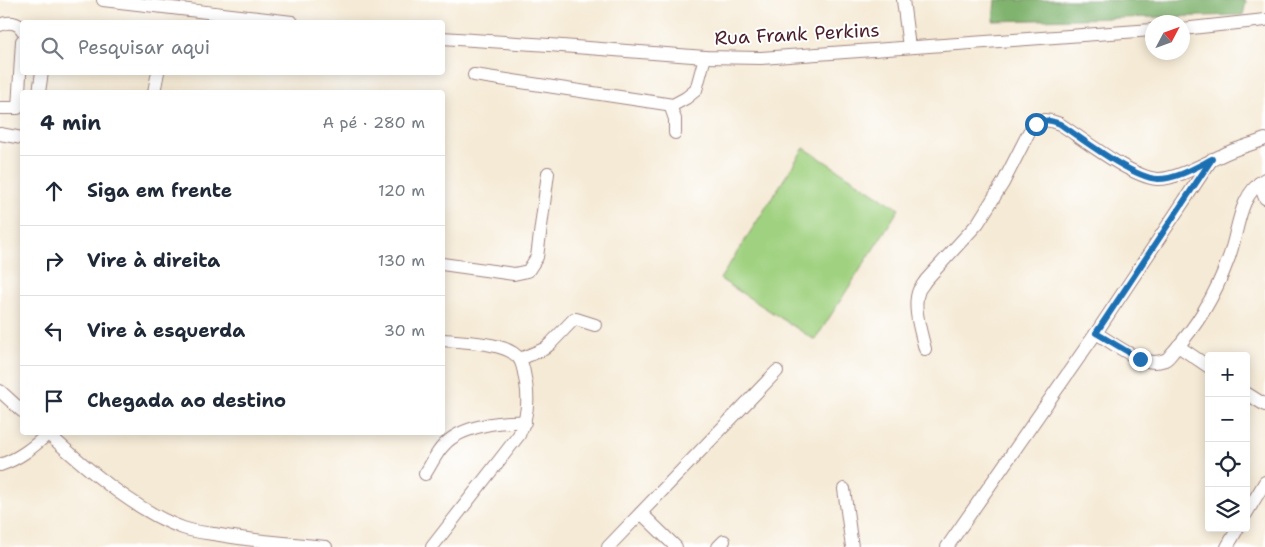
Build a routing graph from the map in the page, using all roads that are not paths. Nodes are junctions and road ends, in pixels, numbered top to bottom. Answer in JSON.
{"nodes":[{"id":1,"x":102,"y":0,"type":"edge"},
{"id":2,"x":903,"y":0,"type":"edge"},
{"id":3,"x":275,"y":20,"type":"edge"},
{"id":4,"x":1265,"y":20,"type":"edge"},
{"id":5,"x":0,"y":25,"type":"edge"},
{"id":6,"x":20,"y":26,"type":"edge"},
{"id":7,"x":1190,"y":28,"type":"edge"},
{"id":8,"x":1145,"y":30,"type":"edge"},
{"id":9,"x":445,"y":38,"type":"edge"},
{"id":10,"x":908,"y":47,"type":"junction"},
{"id":11,"x":705,"y":57,"type":"junction"},
{"id":12,"x":21,"y":75,"type":"edge"},
{"id":13,"x":42,"y":75,"type":"edge"},
{"id":14,"x":157,"y":75,"type":"edge"},
{"id":15,"x":474,"y":75,"type":"dead end"},
{"id":16,"x":21,"y":90,"type":"edge"},
{"id":17,"x":40,"y":90,"type":"edge"},
{"id":18,"x":154,"y":90,"type":"edge"},
{"id":19,"x":670,"y":105,"type":"junction"},
{"id":20,"x":0,"y":108,"type":"edge"},
{"id":21,"x":20,"y":108,"type":"edge"},
{"id":22,"x":675,"y":133,"type":"dead end"},
{"id":23,"x":0,"y":134,"type":"edge"},
{"id":24,"x":20,"y":138,"type":"edge"},
{"id":25,"x":1265,"y":139,"type":"edge"},
{"id":26,"x":1212,"y":159,"type":"junction"},
{"id":27,"x":548,"y":173,"type":"dead end"},
{"id":28,"x":1262,"y":181,"type":"edge"},
{"id":29,"x":1265,"y":198,"type":"edge"},
{"id":30,"x":445,"y":264,"type":"edge"},
{"id":31,"x":596,"y":325,"type":"dead end"},
{"id":32,"x":1096,"y":333,"type":"junction"},
{"id":33,"x":445,"y":340,"type":"edge"},
{"id":34,"x":1178,"y":346,"type":"junction"},
{"id":35,"x":925,"y":349,"type":"dead end"},
{"id":36,"x":520,"y":359,"type":"junction"},
{"id":37,"x":1205,"y":364,"type":"edge"},
{"id":38,"x":777,"y":371,"type":"dead end"},
{"id":39,"x":0,"y":391,"type":"edge"},
{"id":40,"x":1250,"y":396,"type":"edge"},
{"id":41,"x":1265,"y":406,"type":"edge"},
{"id":42,"x":20,"y":409,"type":"edge"},
{"id":43,"x":525,"y":422,"type":"junction"},
{"id":44,"x":45,"y":435,"type":"edge"},
{"id":45,"x":49,"y":435,"type":"edge"},
{"id":46,"x":0,"y":466,"type":"edge"},
{"id":47,"x":425,"y":474,"type":"dead end"},
{"id":48,"x":1265,"y":482,"type":"edge"},
{"id":49,"x":844,"y":489,"type":"dead end"},
{"id":50,"x":1250,"y":507,"type":"edge"},
{"id":51,"x":641,"y":513,"type":"junction"},
{"id":52,"x":1236,"y":532,"type":"edge"},
{"id":53,"x":326,"y":547,"type":"edge"},
{"id":54,"x":432,"y":547,"type":"edge"},
{"id":55,"x":608,"y":547,"type":"edge"},
{"id":56,"x":676,"y":547,"type":"edge"},
{"id":57,"x":852,"y":547,"type":"edge"},
{"id":58,"x":947,"y":547,"type":"edge"},
{"id":59,"x":1227,"y":547,"type":"edge"}],
"edges":[{"from":1,"to":3,"type":"street"},
{"from":2,"to":10,"type":"street"},
{"from":4,"to":7,"type":"street"},
{"from":5,"to":6,"type":"street"},
{"from":8,"to":10,"type":"street","name":"Rua Frank Perkins"},
{"from":9,"to":11,"type":"street","name":"Rua Frank Perkins"},
{"from":10,"to":11,"type":"street","name":"Rua Frank Perkins"},
{"from":11,"to":19,"type":"street"},
{"from":12,"to":16,"type":"street"},
{"from":13,"to":17,"type":"street"},
{"from":14,"to":18,"type":"street"},
{"from":15,"to":19,"type":"street"},
{"from":19,"to":22,"type":"street"},
{"from":20,"to":21,"type":"street"},
{"from":23,"to":24,"type":"street"},
{"from":25,"to":26,"type":"street"},
{"from":26,"to":32,"type":"street"},
{"from":26,"to":35,"type":"street"},
{"from":27,"to":30,"type":"street"},
{"from":28,"to":29,"type":"street"},
{"from":28,"to":34,"type":"street"},
{"from":31,"to":36,"type":"street"},
{"from":32,"to":34,"type":"street"},
{"from":32,"to":58,"type":"street"},
{"from":33,"to":36,"type":"street"},
{"from":34,"to":37,"type":"street"},
{"from":36,"to":43,"type":"street"},
{"from":38,"to":51,"type":"street"},
{"from":39,"to":42,"type":"street"},
{"from":40,"to":41,"type":"street"},
{"from":43,"to":47,"type":"street"},
{"from":43,"to":54,"type":"street"},
{"from":44,"to":46,"type":"street"},
{"from":45,"to":53,"type":"street"},
{"from":48,"to":50,"type":"street"},
{"from":49,"to":57,"type":"street"},
{"from":51,"to":55,"type":"street"},
{"from":51,"to":56,"type":"street"},
{"from":52,"to":59,"type":"street"}]}
